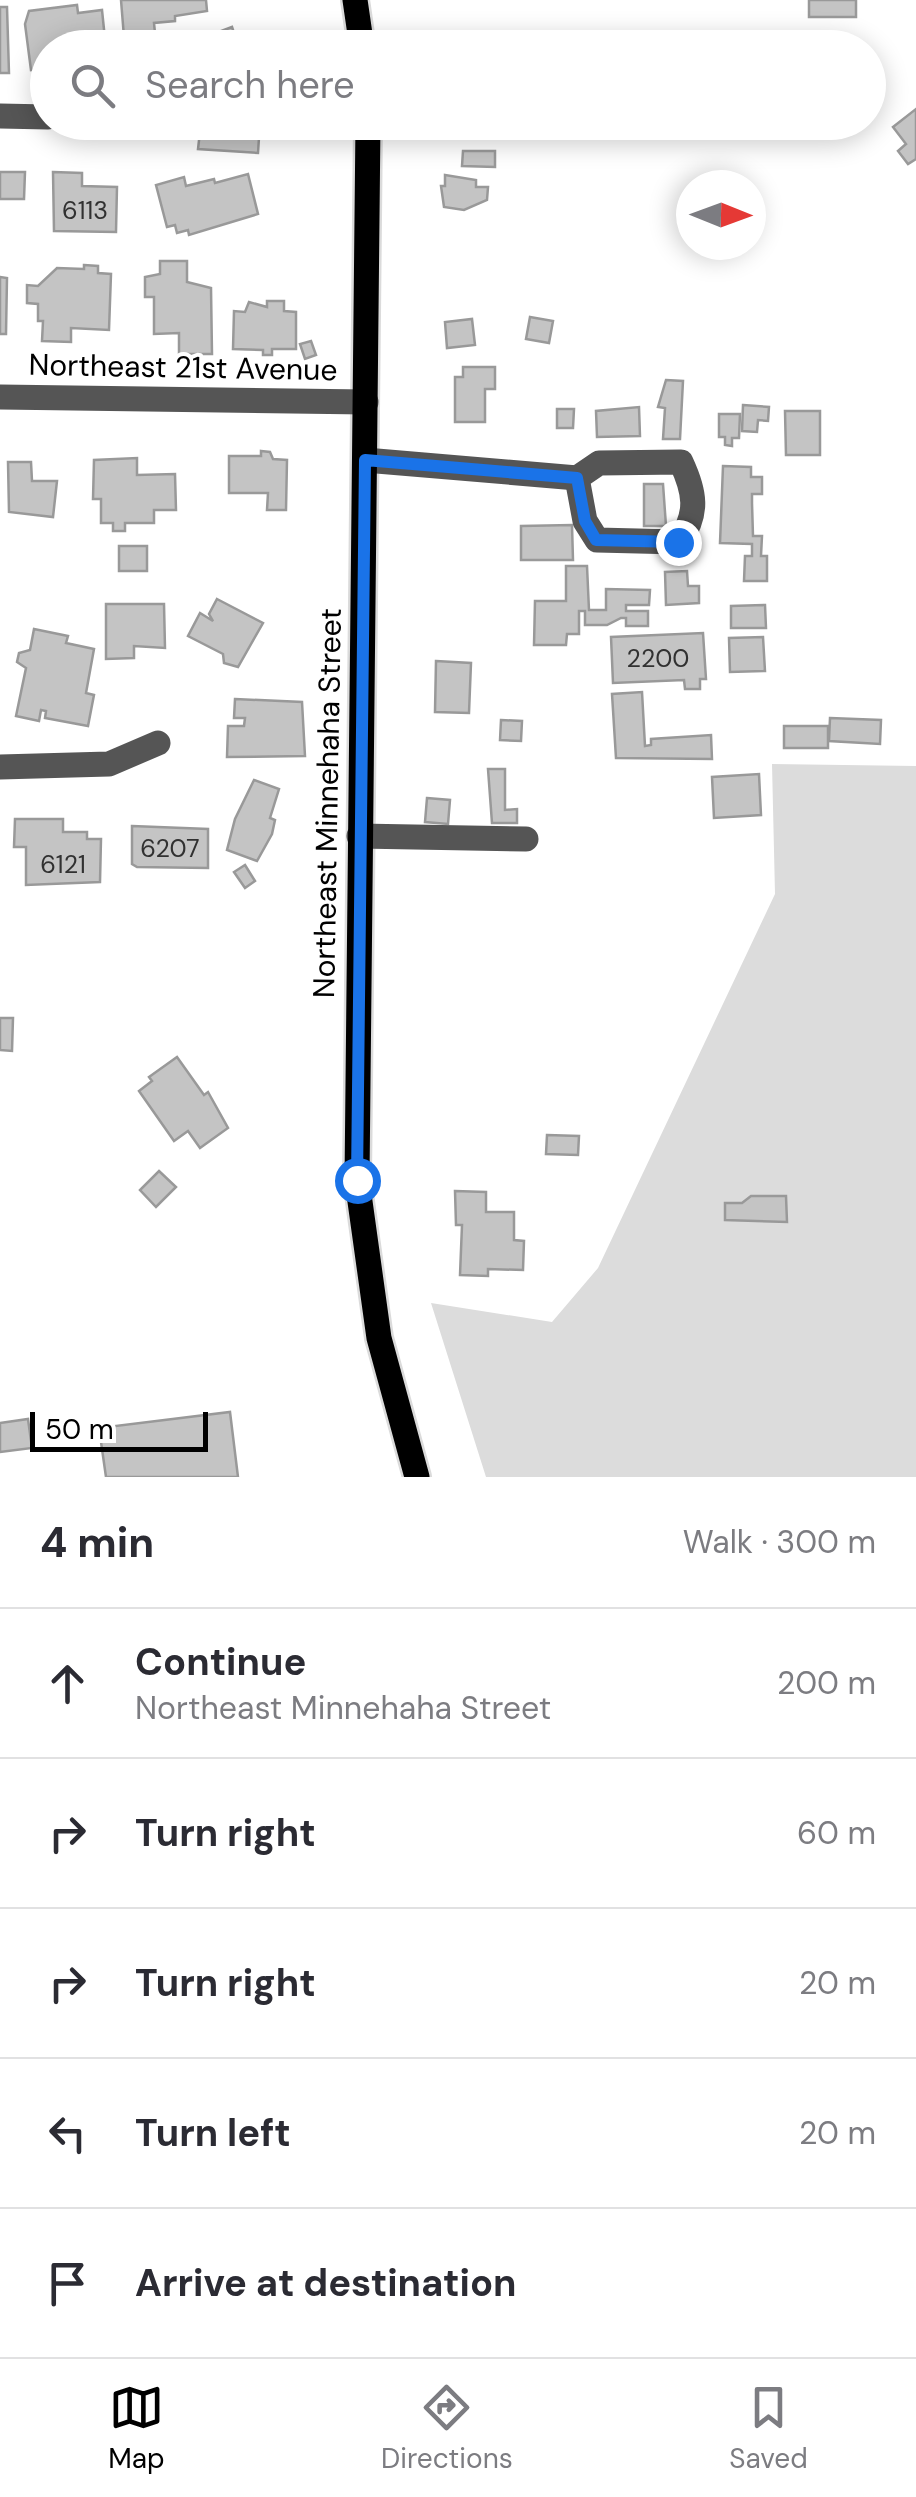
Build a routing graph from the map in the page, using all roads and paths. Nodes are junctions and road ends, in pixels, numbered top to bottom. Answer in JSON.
{"nodes":[{"id":1,"x":355,"y":0,"type":"edge"},
{"id":2,"x":359,"y":30,"type":"edge"},
{"id":3,"x":0,"y":116,"type":"edge"},
{"id":4,"x":30,"y":117,"type":"edge"},
{"id":5,"x":368,"y":140,"type":"edge"},
{"id":6,"x":0,"y":396,"type":"edge"},
{"id":7,"x":366,"y":402,"type":"junction"},
{"id":8,"x":365,"y":460,"type":"junction"},
{"id":9,"x":577,"y":478,"type":"junction"},
{"id":10,"x":158,"y":744,"type":"dead end"},
{"id":11,"x":0,"y":767,"type":"edge"},
{"id":12,"x":359,"y":836,"type":"junction"},
{"id":13,"x":526,"y":840,"type":"dead end"},
{"id":14,"x":416,"y":1477,"type":"edge"}],
"edges":[{"from":1,"to":2,"type":"main road"},
{"from":3,"to":4,"type":"street"},
{"from":5,"to":7,"type":"main road","name":"Northeast Minnehaha Street"},
{"from":6,"to":7,"type":"street","name":"Northeast 21st Avenue"},
{"from":7,"to":8,"type":"main road","name":"Northeast Minnehaha Street"},
{"from":8,"to":9,"type":"street"},
{"from":8,"to":12,"type":"main road","name":"Northeast Minnehaha Street"},
{"from":9,"to":9,"type":"street"},
{"from":10,"to":11,"type":"street"},
{"from":12,"to":13,"type":"street"},
{"from":12,"to":14,"type":"main road","name":"Northeast Minnehaha Street"}]}
